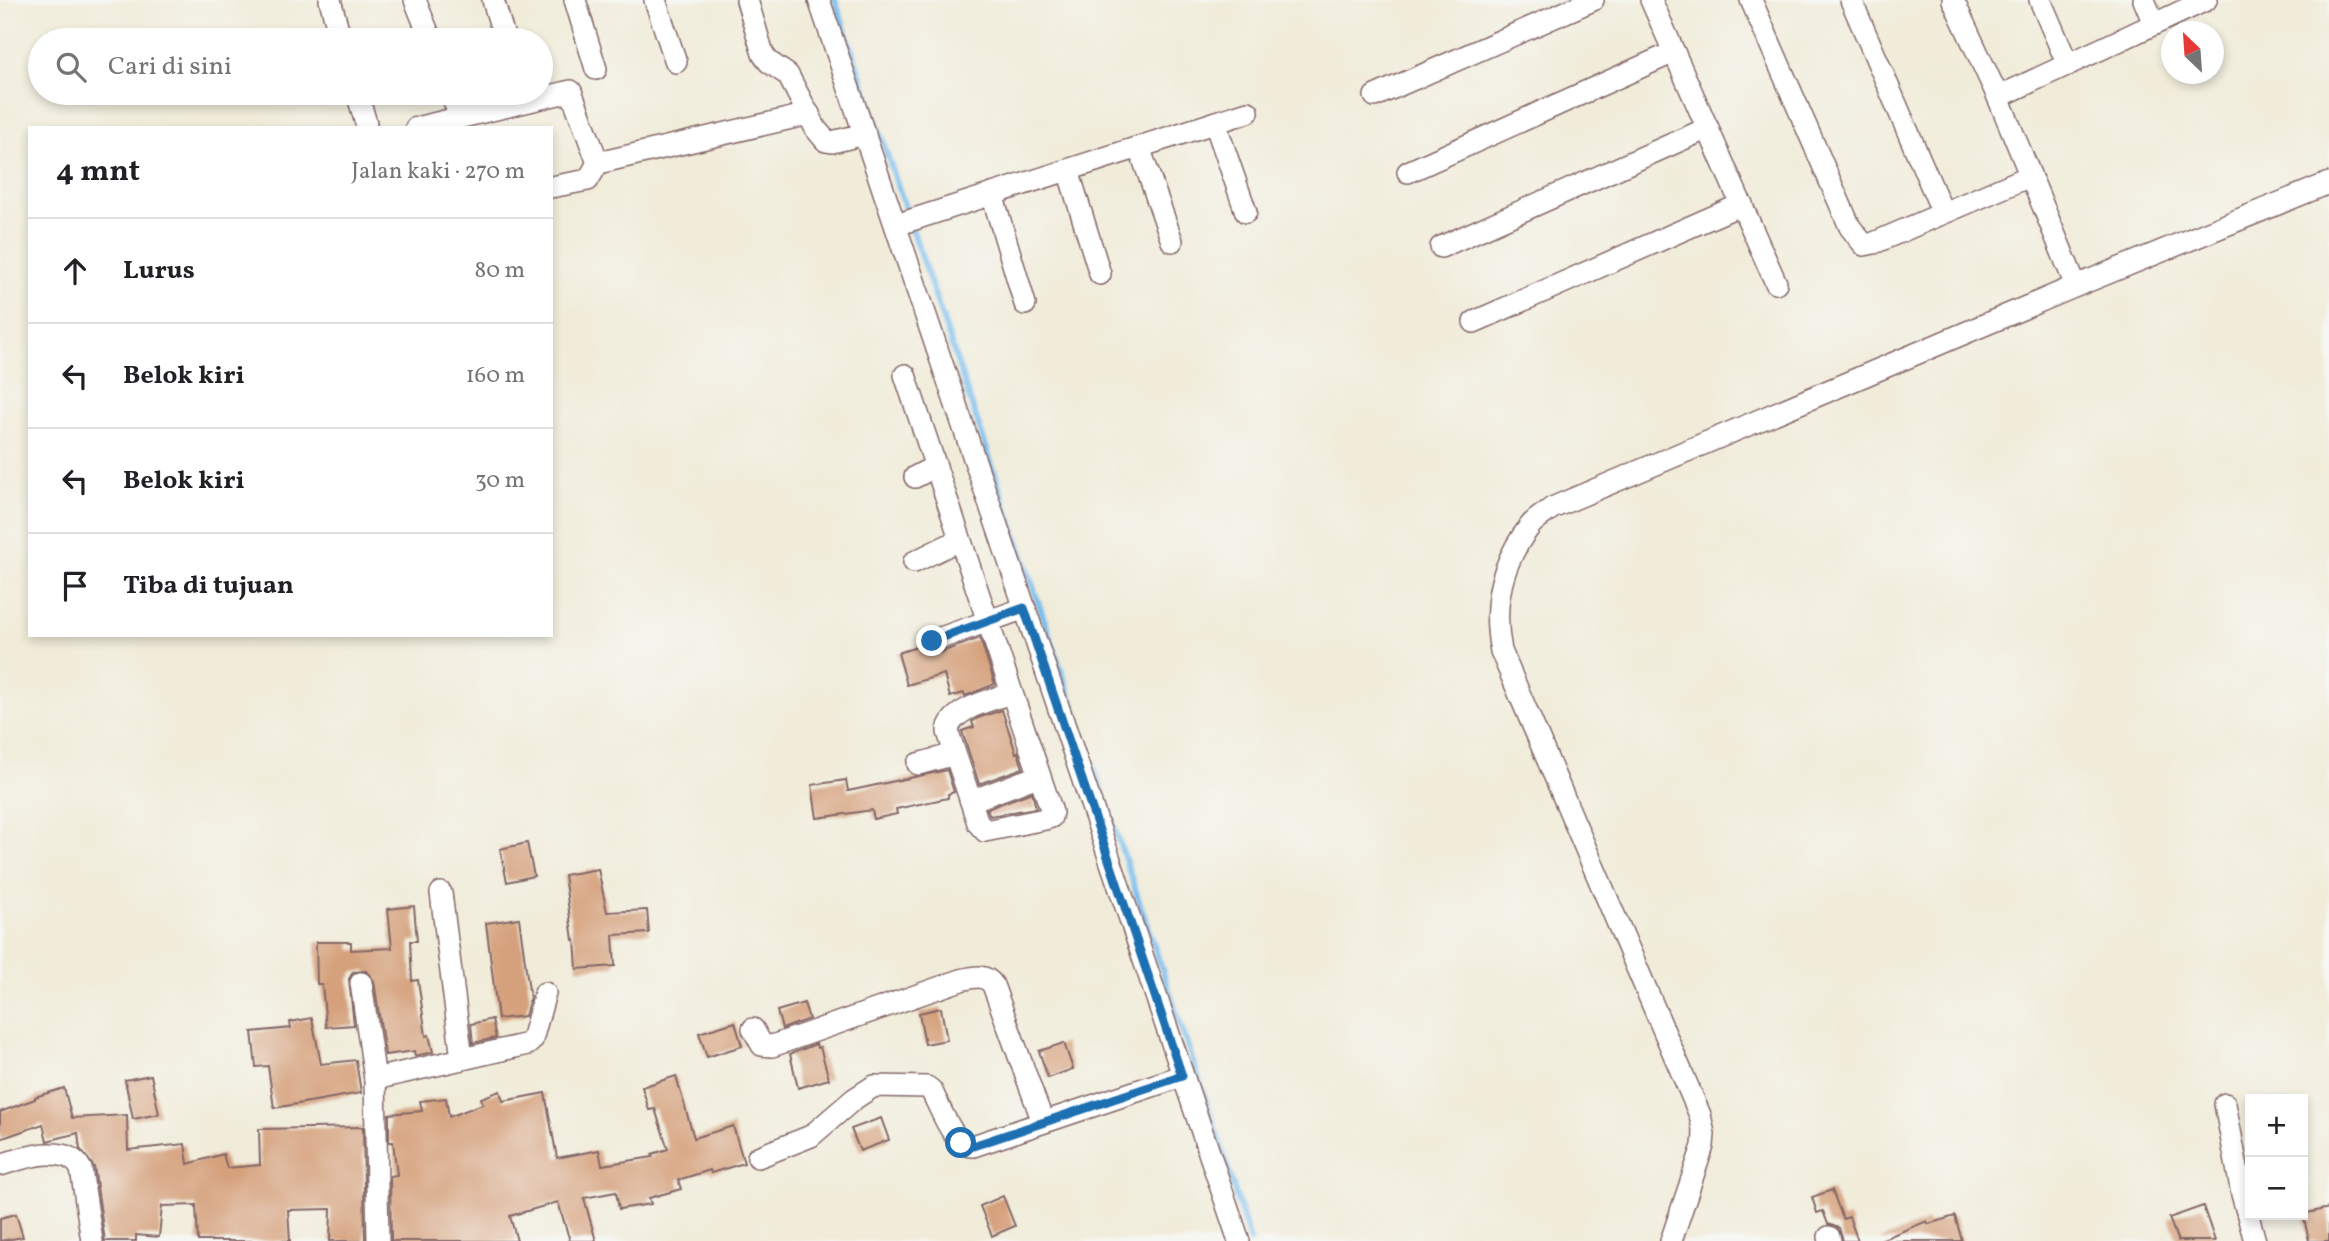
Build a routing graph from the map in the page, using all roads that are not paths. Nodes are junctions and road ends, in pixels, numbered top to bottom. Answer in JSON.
{"nodes":[{"id":1,"x":330,"y":0,"type":"edge"},
{"id":2,"x":415,"y":0,"type":"edge"},
{"id":3,"x":493,"y":0,"type":"edge"},
{"id":4,"x":575,"y":0,"type":"edge"},
{"id":5,"x":655,"y":0,"type":"edge"},
{"id":6,"x":747,"y":0,"type":"edge"},
{"id":7,"x":820,"y":0,"type":"edge"},
{"id":8,"x":1593,"y":0,"type":"edge"},
{"id":9,"x":1651,"y":0,"type":"edge"},
{"id":10,"x":1751,"y":0,"type":"edge"},
{"id":11,"x":1852,"y":0,"type":"edge"},
{"id":12,"x":1953,"y":0,"type":"edge"},
{"id":13,"x":2040,"y":0,"type":"edge"},
{"id":14,"x":2144,"y":0,"type":"edge"},
{"id":15,"x":2206,"y":0,"type":"edge"},
{"id":16,"x":2154,"y":24,"type":"junction"},
{"id":17,"x":338,"y":28,"type":"edge"},
{"id":18,"x":426,"y":28,"type":"edge"},
{"id":19,"x":501,"y":28,"type":"edge"},
{"id":20,"x":1674,"y":52,"type":"junction"},
{"id":21,"x":676,"y":62,"type":"dead end"},
{"id":22,"x":2068,"y":65,"type":"junction"},
{"id":23,"x":596,"y":69,"type":"dead end"},
{"id":24,"x":553,"y":95,"type":"edge"},
{"id":25,"x":1375,"y":96,"type":"dead end"},
{"id":26,"x":1998,"y":97,"type":"junction"},
{"id":27,"x":361,"y":105,"type":"edge"},
{"id":28,"x":456,"y":105,"type":"edge"},
{"id":29,"x":511,"y":105,"type":"edge"},
{"id":30,"x":1248,"y":112,"type":"dead end"},
{"id":31,"x":809,"y":114,"type":"junction"},
{"id":32,"x":460,"y":117,"type":"junction"},
{"id":33,"x":366,"y":123,"type":"dead end"},
{"id":34,"x":1215,"y":123,"type":"junction"},
{"id":35,"x":424,"y":126,"type":"edge"},
{"id":36,"x":1708,"y":128,"type":"junction"},
{"id":37,"x":865,"y":134,"type":"junction"},
{"id":38,"x":1139,"y":147,"type":"junction"},
{"id":39,"x":598,"y":163,"type":"junction"},
{"id":40,"x":1068,"y":170,"type":"junction"},
{"id":41,"x":1408,"y":172,"type":"dead end"},
{"id":42,"x":2030,"y":176,"type":"junction"},
{"id":43,"x":2329,"y":184,"type":"edge"},
{"id":44,"x":553,"y":187,"type":"edge"},
{"id":45,"x":992,"y":194,"type":"junction"},
{"id":46,"x":1742,"y":204,"type":"junction"},
{"id":47,"x":1246,"y":212,"type":"dead end"},
{"id":48,"x":1943,"y":214,"type":"junction"},
{"id":49,"x":904,"y":222,"type":"junction"},
{"id":50,"x":1172,"y":242,"type":"dead end"},
{"id":51,"x":1441,"y":247,"type":"dead end"},
{"id":52,"x":1100,"y":274,"type":"dead end"},
{"id":53,"x":1776,"y":283,"type":"dead end"},
{"id":54,"x":2076,"y":286,"type":"junction"},
{"id":55,"x":1026,"y":304,"type":"dead end"},
{"id":56,"x":1475,"y":323,"type":"dead end"},
{"id":57,"x":905,"y":375,"type":"dead end"},
{"id":58,"x":936,"y":466,"type":"junction"},
{"id":59,"x":915,"y":477,"type":"dead end"},
{"id":60,"x":959,"y":540,"type":"junction"},
{"id":61,"x":914,"y":562,"type":"dead end"},
{"id":62,"x":1024,"y":608,"type":"junction"},
{"id":63,"x":987,"y":620,"type":"junction"},
{"id":64,"x":932,"y":641,"type":"dead end"},
{"id":65,"x":1011,"y":693,"type":"junction"},
{"id":66,"x":955,"y":754,"type":"junction"},
{"id":67,"x":918,"y":764,"type":"dead end"},
{"id":68,"x":1038,"y":776,"type":"junction"},
{"id":69,"x":971,"y":800,"type":"junction"},
{"id":70,"x":441,"y":893,"type":"dead end"},
{"id":71,"x":361,"y":983,"type":"dead end"},
{"id":72,"x":545,"y":993,"type":"dead end"},
{"id":73,"x":753,"y":1029,"type":"dead end"},
{"id":74,"x":462,"y":1059,"type":"junction"},
{"id":75,"x":1182,"y":1076,"type":"junction"},
{"id":76,"x":375,"y":1079,"type":"junction"},
{"id":77,"x":2225,"y":1104,"type":"dead end"},
{"id":78,"x":1043,"y":1122,"type":"junction"},
{"id":79,"x":758,"y":1157,"type":"dead end"},
{"id":80,"x":0,"y":1165,"type":"edge"},
{"id":81,"x":92,"y":1241,"type":"edge"},
{"id":82,"x":378,"y":1241,"type":"edge"},
{"id":83,"x":1239,"y":1241,"type":"edge"},
{"id":84,"x":1671,"y":1241,"type":"edge"},
{"id":85,"x":2255,"y":1241,"type":"edge"}],
"edges":[{"from":1,"to":17,"type":"street"},
{"from":2,"to":18,"type":"street"},
{"from":3,"to":19,"type":"street"},
{"from":4,"to":23,"type":"street"},
{"from":5,"to":21,"type":"street"},
{"from":6,"to":31,"type":"street"},
{"from":7,"to":37,"type":"street"},
{"from":8,"to":25,"type":"street"},
{"from":9,"to":20,"type":"street"},
{"from":10,"to":48,"type":"street"},
{"from":11,"to":48,"type":"street"},
{"from":12,"to":26,"type":"street"},
{"from":13,"to":22,"type":"street"},
{"from":14,"to":16,"type":"street"},
{"from":15,"to":16,"type":"street"},
{"from":16,"to":22,"type":"street"},
{"from":20,"to":36,"type":"street"},
{"from":20,"to":41,"type":"street"},
{"from":22,"to":26,"type":"street"},
{"from":24,"to":39,"type":"street"},
{"from":26,"to":42,"type":"street"},
{"from":27,"to":33,"type":"street"},
{"from":28,"to":32,"type":"street"},
{"from":29,"to":32,"type":"street"},
{"from":30,"to":34,"type":"street"},
{"from":31,"to":37,"type":"street"},
{"from":31,"to":39,"type":"street"},
{"from":32,"to":35,"type":"street"},
{"from":34,"to":38,"type":"street"},
{"from":34,"to":47,"type":"street"},
{"from":36,"to":46,"type":"street"},
{"from":36,"to":51,"type":"street"},
{"from":37,"to":49,"type":"street"},
{"from":38,"to":40,"type":"street"},
{"from":38,"to":50,"type":"street"},
{"from":39,"to":44,"type":"street"},
{"from":40,"to":45,"type":"street"},
{"from":40,"to":52,"type":"street"},
{"from":42,"to":48,"type":"street"},
{"from":42,"to":54,"type":"street"},
{"from":43,"to":54,"type":"street"},
{"from":45,"to":49,"type":"street"},
{"from":45,"to":55,"type":"street"},
{"from":46,"to":53,"type":"street"},
{"from":46,"to":56,"type":"street"},
{"from":49,"to":62,"type":"street"},
{"from":54,"to":84,"type":"street"},
{"from":57,"to":58,"type":"street"},
{"from":58,"to":59,"type":"street"},
{"from":58,"to":60,"type":"street"},
{"from":60,"to":61,"type":"street"},
{"from":60,"to":63,"type":"street"},
{"from":62,"to":63,"type":"street"},
{"from":62,"to":75,"type":"street"},
{"from":63,"to":64,"type":"street"},
{"from":63,"to":65,"type":"street"},
{"from":65,"to":66,"type":"street"},
{"from":65,"to":68,"type":"street"},
{"from":66,"to":67,"type":"street"},
{"from":66,"to":69,"type":"street"},
{"from":68,"to":69,"type":"street"},
{"from":68,"to":69,"type":"street"},
{"from":70,"to":74,"type":"street"},
{"from":71,"to":76,"type":"street"},
{"from":72,"to":74,"type":"street"},
{"from":73,"to":78,"type":"street"},
{"from":74,"to":76,"type":"street"},
{"from":75,"to":78,"type":"street"},
{"from":75,"to":83,"type":"street"},
{"from":76,"to":82,"type":"street"},
{"from":77,"to":85,"type":"street"},
{"from":78,"to":79,"type":"street"},
{"from":80,"to":81,"type":"street"}]}
